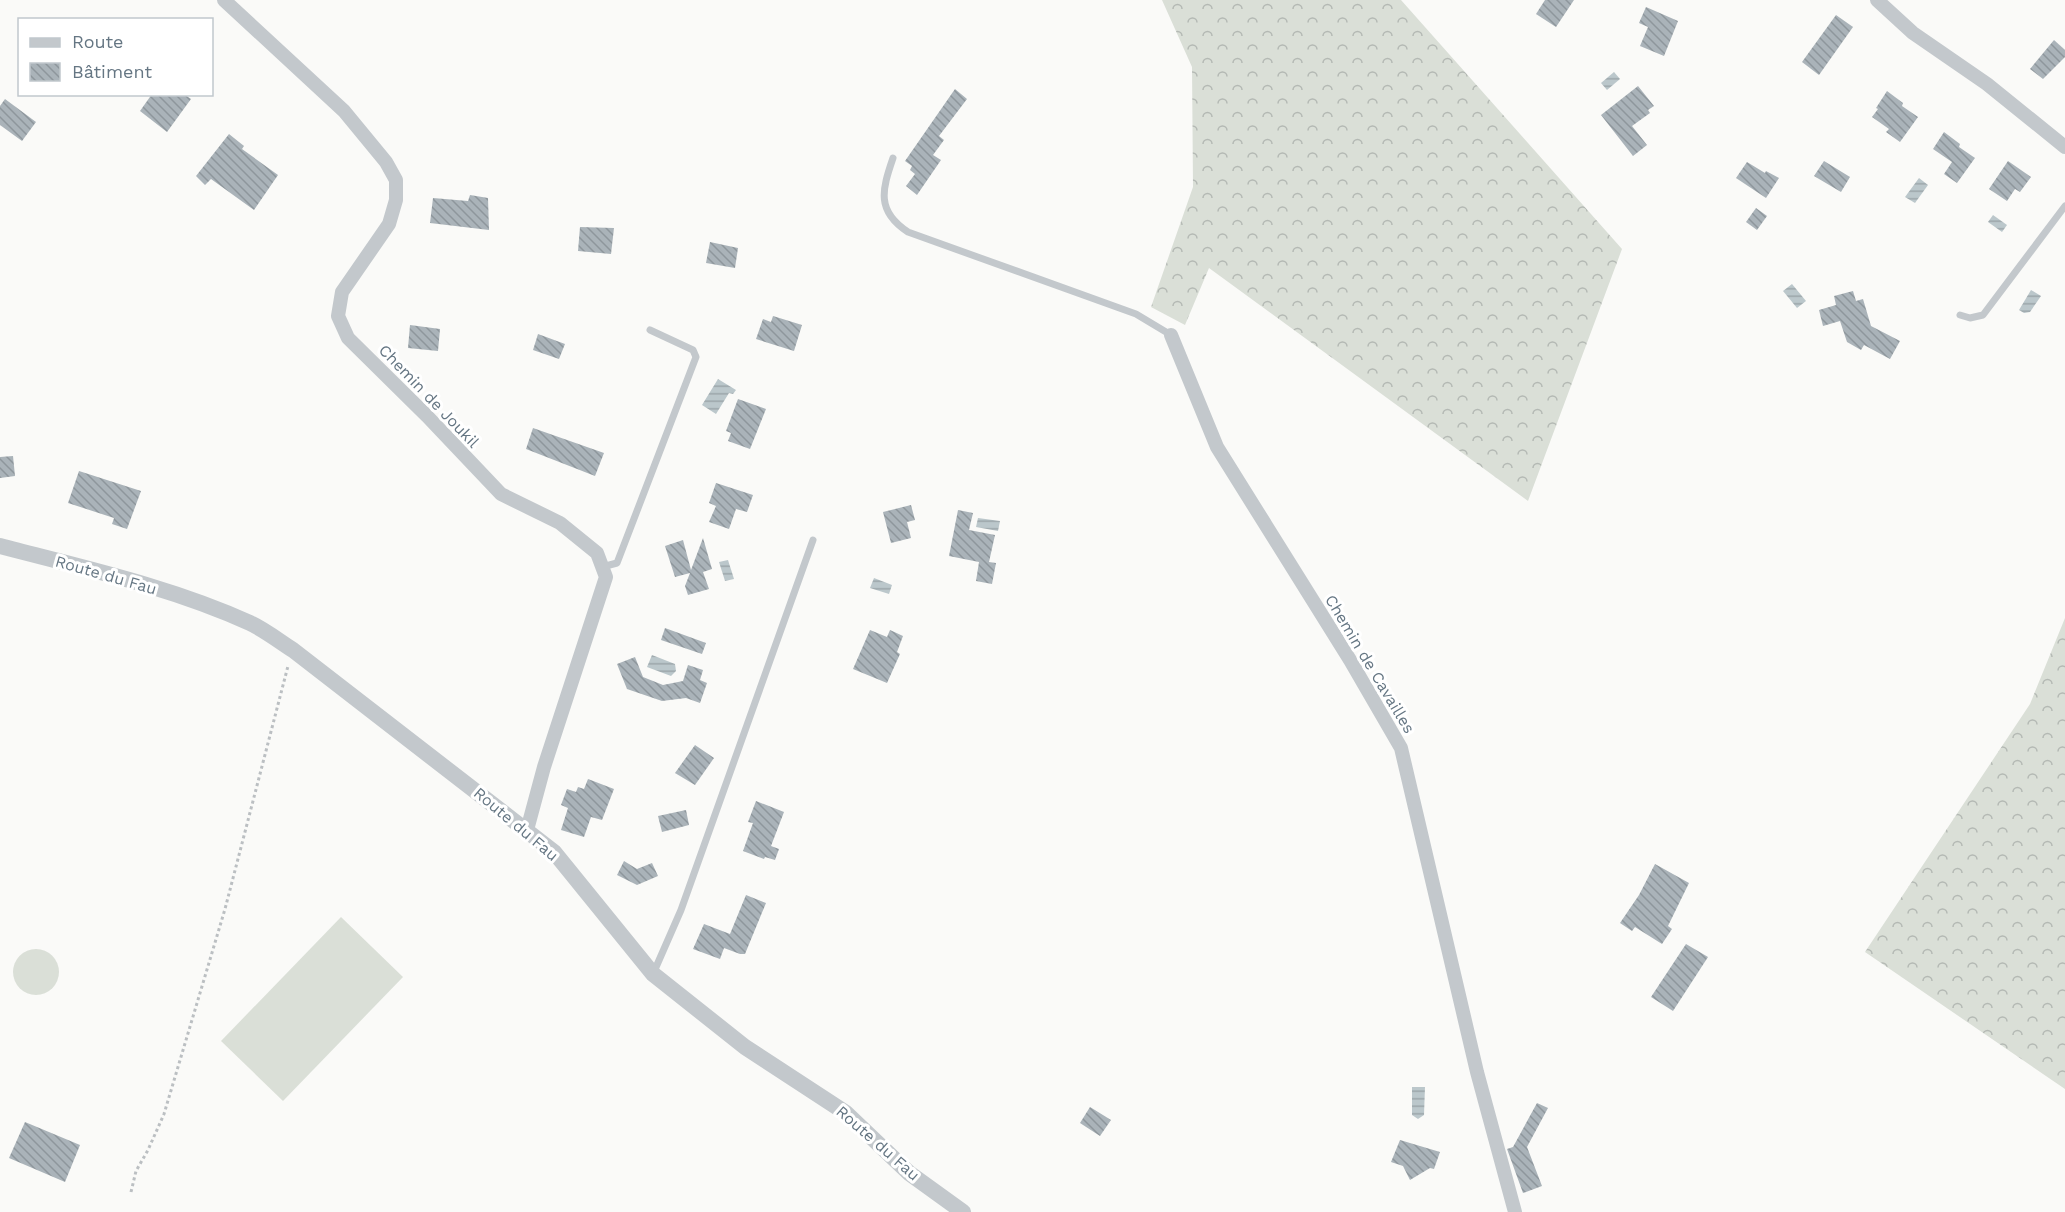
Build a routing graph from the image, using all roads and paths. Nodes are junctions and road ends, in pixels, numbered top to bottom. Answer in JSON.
{"nodes":[{"id":1,"x":224,"y":0,"type":"edge"},
{"id":2,"x":1877,"y":0,"type":"edge"},
{"id":3,"x":2065,"y":147,"type":"edge"},
{"id":4,"x":893,"y":158,"type":"dead end"},
{"id":5,"x":2065,"y":206,"type":"edge"},
{"id":6,"x":1960,"y":315,"type":"dead end"},
{"id":7,"x":650,"y":330,"type":"dead end"},
{"id":8,"x":1171,"y":335,"type":"joint"},
{"id":9,"x":813,"y":540,"type":"dead end"},
{"id":10,"x":0,"y":546,"type":"edge"},
{"id":11,"x":602,"y":567,"type":"junction"},
{"id":12,"x":293,"y":650,"type":"junction"},
{"id":13,"x":527,"y":830,"type":"junction"},
{"id":14,"x":653,"y":974,"type":"junction"},
{"id":15,"x":131,"y":1192,"type":"dead end"},
{"id":16,"x":963,"y":1212,"type":"edge"},
{"id":17,"x":1515,"y":1212,"type":"edge"}],
"edges":[{"from":1,"to":11,"type":"street","name":"Chemin de Joukil"},
{"from":2,"to":3,"type":"street"},
{"from":4,"to":8,"type":"lane"},
{"from":5,"to":6,"type":"lane"},
{"from":7,"to":11,"type":"lane"},
{"from":8,"to":17,"type":"street","name":"Chemin de Cavailles"},
{"from":9,"to":14,"type":"lane"},
{"from":10,"to":12,"type":"street","name":"Route du Fau"},
{"from":11,"to":13,"type":"street"},
{"from":12,"to":13,"type":"street","name":"Route du Fau"},
{"from":12,"to":15,"type":"path"},
{"from":13,"to":14,"type":"street","name":"Route du Fau"},
{"from":14,"to":16,"type":"street","name":"Route du Fau"}]}
